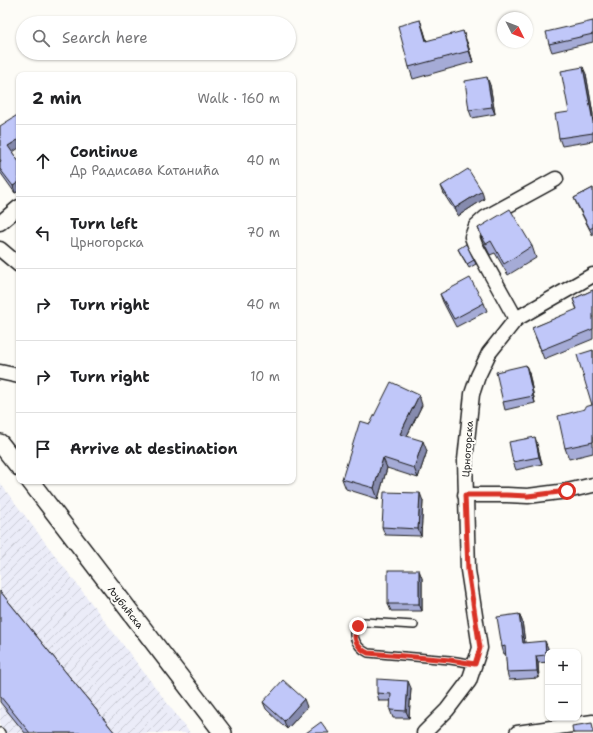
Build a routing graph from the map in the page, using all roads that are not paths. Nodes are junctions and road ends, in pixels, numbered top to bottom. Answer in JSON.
{"nodes":[{"id":1,"x":556,"y":179,"type":"dead end"},
{"id":2,"x":16,"y":210,"type":"edge"},
{"id":3,"x":0,"y":223,"type":"edge"},
{"id":4,"x":0,"y":249,"type":"edge"},
{"id":5,"x":16,"y":262,"type":"edge"},
{"id":6,"x":593,"y":275,"type":"edge"},
{"id":7,"x":516,"y":319,"type":"junction"},
{"id":8,"x":0,"y":372,"type":"edge"},
{"id":9,"x":16,"y":375,"type":"edge"},
{"id":10,"x":0,"y":442,"type":"edge"},
{"id":11,"x":16,"y":463,"type":"edge"},
{"id":12,"x":32,"y":484,"type":"edge"},
{"id":13,"x":593,"y":485,"type":"edge"},
{"id":14,"x":465,"y":495,"type":"junction"},
{"id":15,"x":414,"y":625,"type":"dead end"},
{"id":16,"x":475,"y":664,"type":"junction"},
{"id":17,"x":593,"y":722,"type":"edge"},
{"id":18,"x":223,"y":733,"type":"edge"},
{"id":19,"x":424,"y":733,"type":"edge"},
{"id":20,"x":517,"y":733,"type":"edge"}],
"edges":[{"from":1,"to":7,"type":"street"},
{"from":2,"to":3,"type":"street"},
{"from":4,"to":5,"type":"street"},
{"from":6,"to":7,"type":"street","name":"Црногорска"},
{"from":7,"to":14,"type":"street","name":"Црногорска"},
{"from":8,"to":9,"type":"street"},
{"from":10,"to":11,"type":"street"},
{"from":12,"to":18,"type":"street","name":"Љубићска"},
{"from":13,"to":14,"type":"street"},
{"from":14,"to":16,"type":"street","name":"Црногорска"},
{"from":15,"to":16,"type":"lane"},
{"from":16,"to":19,"type":"street","name":"Црногорска"},
{"from":17,"to":20,"type":"street"}]}
